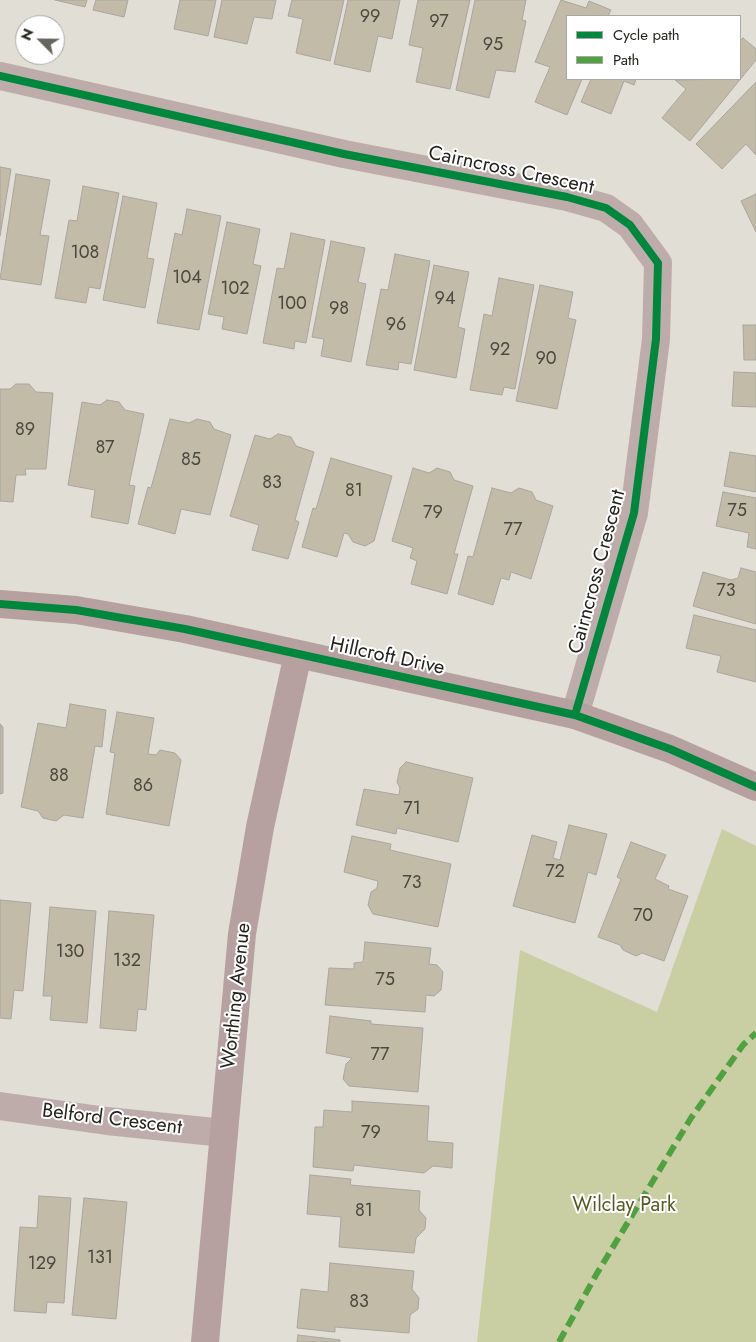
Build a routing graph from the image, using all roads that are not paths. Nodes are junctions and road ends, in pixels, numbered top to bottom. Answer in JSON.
{"nodes":[{"id":1,"x":0,"y":76,"type":"edge"},
{"id":2,"x":0,"y":604,"type":"edge"},
{"id":3,"x":298,"y":654,"type":"junction"},
{"id":4,"x":575,"y":716,"type":"junction"},
{"id":5,"x":756,"y":787,"type":"edge"},
{"id":6,"x":0,"y":1106,"type":"edge"},
{"id":7,"x":224,"y":1133,"type":"junction"},
{"id":8,"x":205,"y":1342,"type":"edge"}],
"edges":[{"from":1,"to":4,"type":"street","name":"Cairncross Crescent"},
{"from":2,"to":3,"type":"street","name":"Hillcroft Drive"},
{"from":3,"to":4,"type":"street","name":"Hillcroft Drive"},
{"from":3,"to":7,"type":"street","name":"Worthing Avenue"},
{"from":4,"to":5,"type":"street","name":"Hillcroft Drive"},
{"from":6,"to":7,"type":"street","name":"Belford Crescent"},
{"from":7,"to":8,"type":"street","name":"Worthing Avenue"}]}
